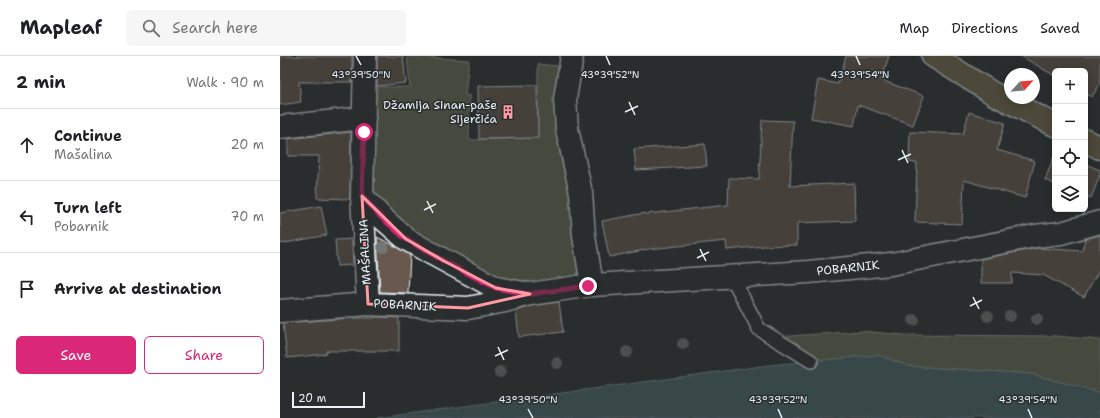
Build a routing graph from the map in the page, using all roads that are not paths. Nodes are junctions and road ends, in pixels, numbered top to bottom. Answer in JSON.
{"nodes":[{"id":1,"x":365,"y":56,"type":"edge"},
{"id":2,"x":572,"y":56,"type":"edge"},
{"id":3,"x":933,"y":56,"type":"edge"},
{"id":4,"x":364,"y":118,"type":"junction"},
{"id":5,"x":1052,"y":123,"type":"edge"},
{"id":6,"x":280,"y":127,"type":"edge"},
{"id":7,"x":1088,"y":142,"type":"edge"},
{"id":8,"x":1100,"y":148,"type":"edge"},
{"id":9,"x":362,"y":196,"type":"junction"},
{"id":10,"x":1100,"y":222,"type":"edge"},
{"id":11,"x":732,"y":277,"type":"junction"},
{"id":12,"x":592,"y":285,"type":"junction"},
{"id":13,"x":530,"y":294,"type":"junction"},
{"id":14,"x":368,"y":304,"type":"junction"},
{"id":15,"x":280,"y":312,"type":"edge"},
{"id":16,"x":811,"y":361,"type":"dead end"}],
"edges":[{"from":1,"to":4,"type":"street","name":"MAŠALINA"},
{"from":2,"to":12,"type":"street"},
{"from":3,"to":5,"type":"main road"},
{"from":4,"to":6,"type":"street"},
{"from":4,"to":9,"type":"street","name":"MAŠALINA"},
{"from":7,"to":8,"type":"main road"},
{"from":9,"to":13,"type":"street","name":"POBARNIK"},
{"from":9,"to":14,"type":"street","name":"MAŠALINA"},
{"from":10,"to":11,"type":"street","name":"POBARNIK"},
{"from":11,"to":12,"type":"street","name":"POBARNIK"},
{"from":11,"to":16,"type":"lane"},
{"from":12,"to":13,"type":"street","name":"POBARNIK"},
{"from":13,"to":14,"type":"street","name":"POBARNIK"},
{"from":14,"to":15,"type":"street","name":"POBARNIK"}]}
